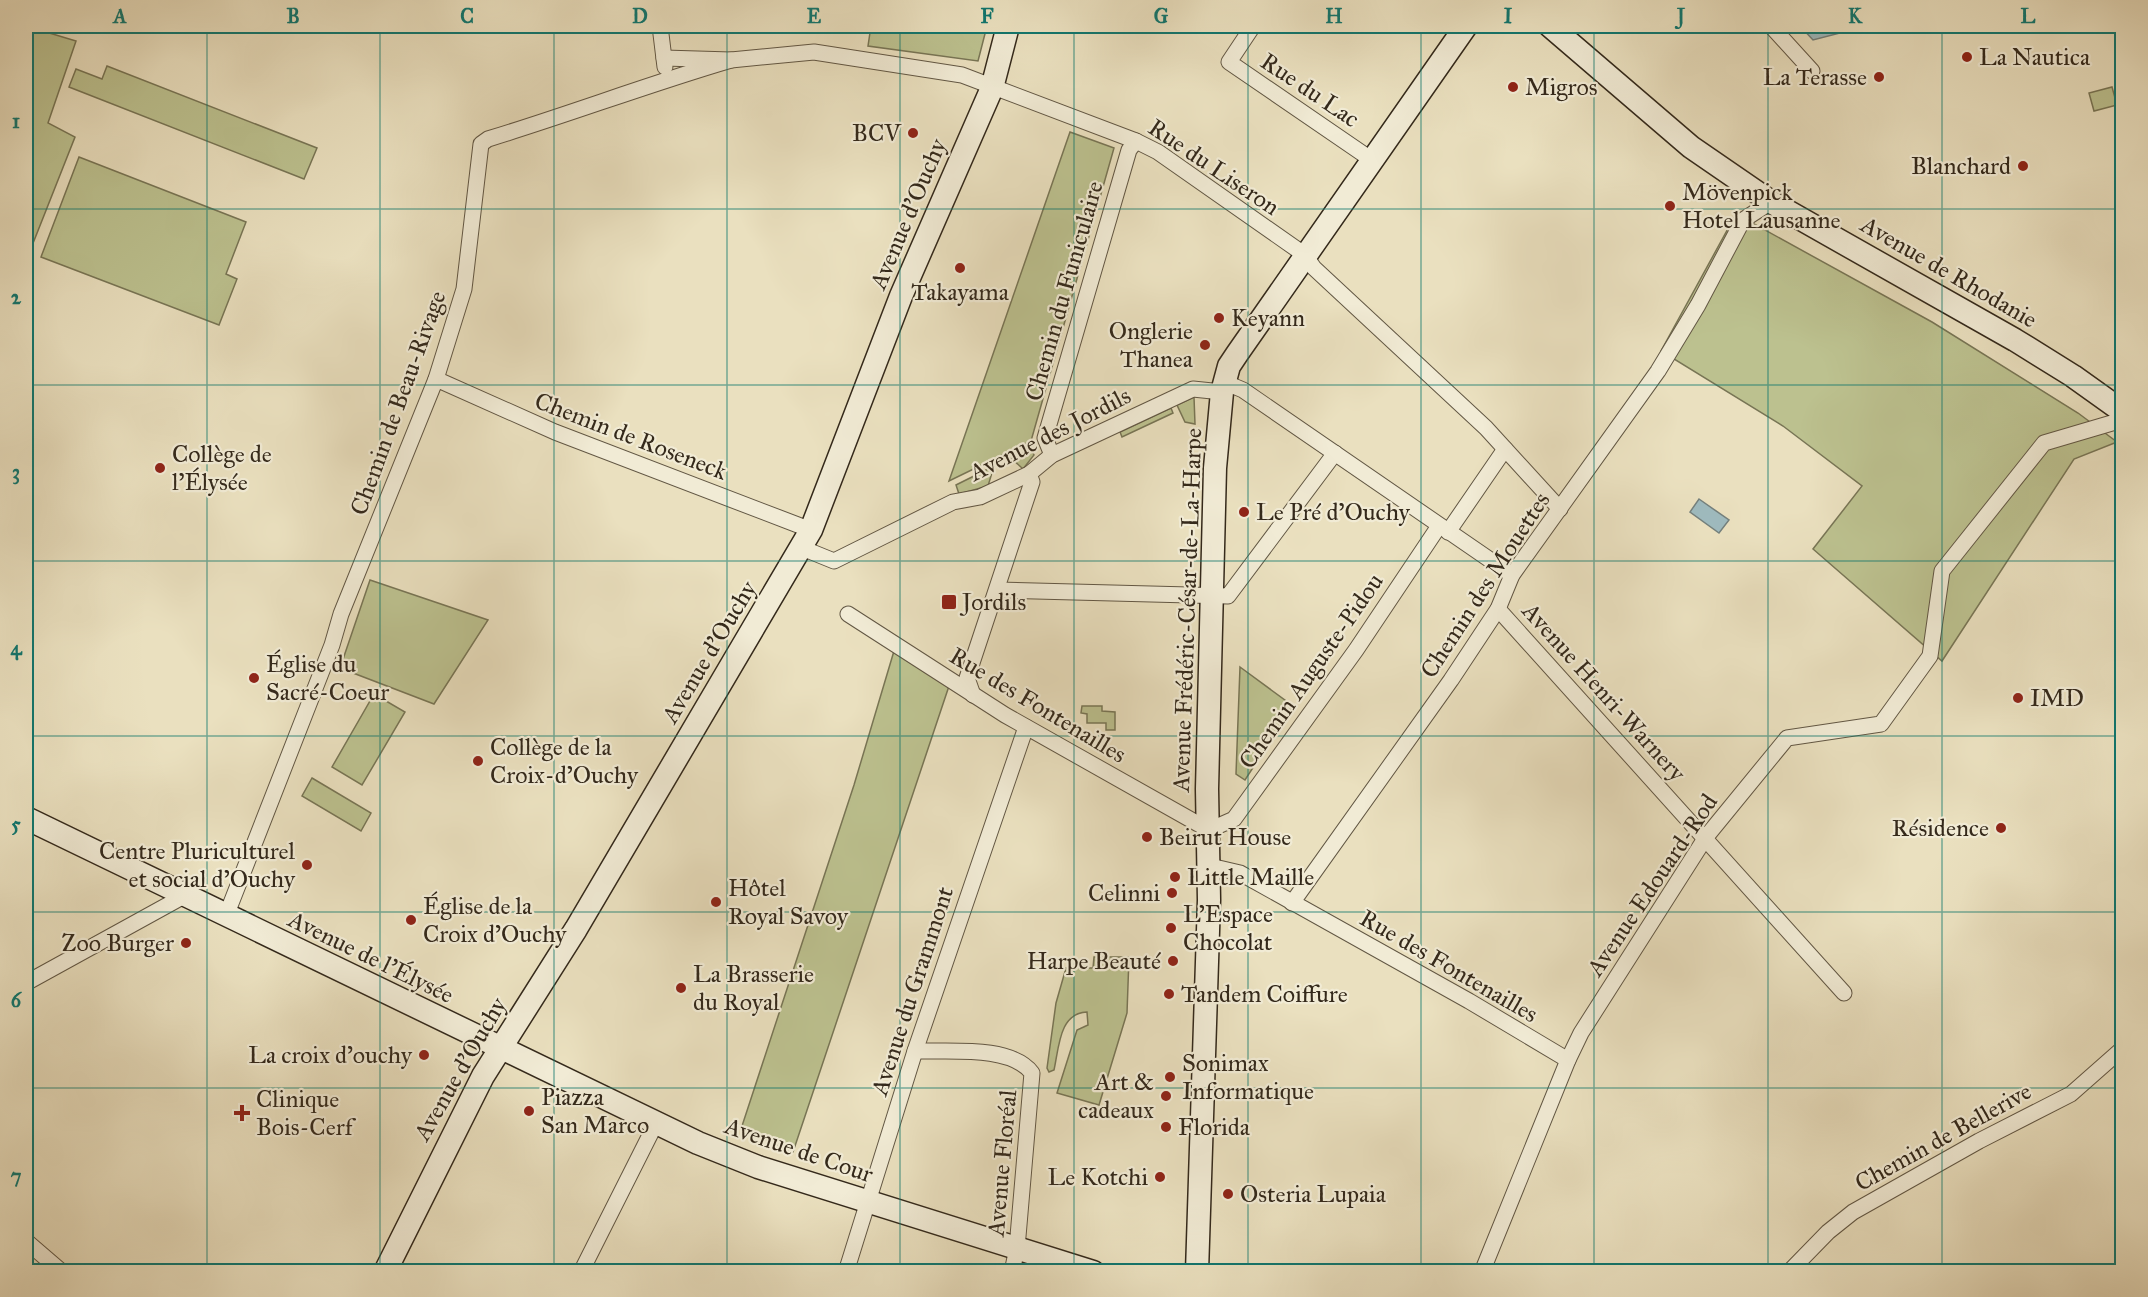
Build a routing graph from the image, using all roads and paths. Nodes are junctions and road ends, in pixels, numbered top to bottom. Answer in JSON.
{"nodes":[{"id":1,"x":660,"y":26,"type":"edge"},
{"id":2,"x":1008,"y":26,"type":"edge"},
{"id":3,"x":1253,"y":26,"type":"edge"},
{"id":4,"x":1466,"y":26,"type":"edge"},
{"id":5,"x":1550,"y":26,"type":"edge"},
{"id":6,"x":1771,"y":26,"type":"edge"},
{"id":7,"x":664,"y":58,"type":"junction"},
{"id":8,"x":731,"y":60,"type":"junction"},
{"id":9,"x":1812,"y":71,"type":"dead end"},
{"id":10,"x":667,"y":79,"type":"junction"},
{"id":11,"x":992,"y":88,"type":"junction"},
{"id":12,"x":1136,"y":141,"type":"junction"},
{"id":13,"x":1372,"y":160,"type":"junction"},
{"id":14,"x":1771,"y":202,"type":"junction"},
{"id":15,"x":1305,"y":255,"type":"junction"},
{"id":16,"x":436,"y":379,"type":"junction"},
{"id":17,"x":1223,"y":387,"type":"junction"},
{"id":18,"x":2122,"y":411,"type":"edge"},
{"id":19,"x":2122,"y":420,"type":"edge"},
{"id":20,"x":1505,"y":449,"type":"junction"},
{"id":21,"x":1335,"y":453,"type":"junction"},
{"id":22,"x":1052,"y":455,"type":"junction"},
{"id":23,"x":1029,"y":474,"type":"junction"},
{"id":24,"x":1560,"y":510,"type":"junction"},
{"id":25,"x":1443,"y":529,"type":"junction"},
{"id":26,"x":807,"y":539,"type":"junction"},
{"id":27,"x":1512,"y":575,"type":"junction"},
{"id":28,"x":997,"y":590,"type":"junction"},
{"id":29,"x":1212,"y":595,"type":"junction"},
{"id":30,"x":1498,"y":609,"type":"junction"},
{"id":31,"x":848,"y":614,"type":"dead end"},
{"id":32,"x":973,"y":695,"type":"junction"},
{"id":33,"x":1026,"y":727,"type":"junction"},
{"id":34,"x":26,"y":818,"type":"edge"},
{"id":35,"x":1209,"y":830,"type":"junction"},
{"id":36,"x":1706,"y":837,"type":"junction"},
{"id":37,"x":1210,"y":866,"type":"junction"},
{"id":38,"x":184,"y":896,"type":"junction"},
{"id":39,"x":1292,"y":903,"type":"junction"},
{"id":40,"x":226,"y":916,"type":"junction"},
{"id":41,"x":26,"y":983,"type":"edge"},
{"id":42,"x":1844,"y":993,"type":"dead end"},
{"id":43,"x":2122,"y":1048,"type":"edge"},
{"id":44,"x":499,"y":1049,"type":"junction"},
{"id":45,"x":915,"y":1051,"type":"junction"},
{"id":46,"x":1568,"y":1060,"type":"junction"},
{"id":47,"x":655,"y":1125,"type":"junction"},
{"id":48,"x":868,"y":1202,"type":"junction"},
{"id":49,"x":26,"y":1241,"type":"edge"},
{"id":50,"x":1017,"y":1248,"type":"junction"},
{"id":51,"x":62,"y":1272,"type":"edge"},
{"id":52,"x":385,"y":1272,"type":"edge"},
{"id":53,"x":581,"y":1272,"type":"edge"},
{"id":54,"x":846,"y":1272,"type":"edge"},
{"id":55,"x":1012,"y":1272,"type":"edge"},
{"id":56,"x":1093,"y":1272,"type":"edge"},
{"id":57,"x":1197,"y":1272,"type":"edge"},
{"id":58,"x":1482,"y":1272,"type":"edge"},
{"id":59,"x":1789,"y":1272,"type":"edge"}],
"edges":[{"from":1,"to":7,"type":"street"},
{"from":2,"to":11,"type":"main road","name":"Avenue d'Ouchy"},
{"from":3,"to":13,"type":"street","name":"Rue du Lac"},
{"from":4,"to":13,"type":"main road","name":"Avenue Frédéric-César-de-La-Harpe"},
{"from":5,"to":14,"type":"main road","name":"Avenue de Rhodanie"},
{"from":6,"to":9,"type":"street"},
{"from":7,"to":8,"type":"street","name":"Chemin de Beau-Rivage"},
{"from":7,"to":10,"type":"street"},
{"from":8,"to":10,"type":"street","name":"Chemin de Beau-Rivage"},
{"from":8,"to":11,"type":"street","name":"Chemin de Beau-Rivage"},
{"from":10,"to":16,"type":"street","name":"Chemin de Beau-Rivage"},
{"from":11,"to":12,"type":"street","name":"Rue du Liseron"},
{"from":11,"to":26,"type":"main road","name":"Avenue d'Ouchy"},
{"from":12,"to":15,"type":"street","name":"Rue du Liseron"},
{"from":12,"to":22,"type":"street","name":"Chemin du Funiculaire"},
{"from":13,"to":15,"type":"main road","name":"Avenue Frédéric-César-de-La-Harpe"},
{"from":14,"to":18,"type":"main road","name":"Avenue de Rhodanie"},
{"from":14,"to":24,"type":"street","name":"Chemin des Mouettes"},
{"from":15,"to":17,"type":"main road","name":"Avenue Frédéric-César-de-La-Harpe"},
{"from":15,"to":20,"type":"street"},
{"from":16,"to":26,"type":"street","name":"Chemin de Roseneck"},
{"from":16,"to":40,"type":"street","name":"Chemin de Beau-Rivage"},
{"from":17,"to":21,"type":"street"},
{"from":17,"to":22,"type":"street","name":"Avenue des Jordils"},
{"from":17,"to":29,"type":"main road","name":"Avenue Frédéric-César-de-La-Harpe"},
{"from":19,"to":36,"type":"street","name":"Avenue Edouard-Rod"},
{"from":20,"to":24,"type":"street"},
{"from":20,"to":25,"type":"street","name":"Chemin Auguste-Pidou"},
{"from":21,"to":25,"type":"street"},
{"from":21,"to":29,"type":"street"},
{"from":22,"to":23,"type":"street","name":"Avenue des Jordils"},
{"from":23,"to":26,"type":"street","name":"Avenue des Jordils"},
{"from":23,"to":28,"type":"street"},
{"from":24,"to":27,"type":"street","name":"Chemin des Mouettes"},
{"from":25,"to":27,"type":"street"},
{"from":25,"to":35,"type":"street","name":"Chemin Auguste-Pidou"},
{"from":26,"to":44,"type":"main road","name":"Avenue d'Ouchy"},
{"from":27,"to":30,"type":"street","name":"Chemin des Mouettes"},
{"from":28,"to":29,"type":"street"},
{"from":28,"to":32,"type":"street"},
{"from":29,"to":35,"type":"main road","name":"Avenue Frédéric-César-de-La-Harpe"},
{"from":30,"to":36,"type":"street","name":"Avenue Henri-Warnery"},
{"from":30,"to":39,"type":"street","name":"Chemin des Mouettes"},
{"from":31,"to":32,"type":"street","name":"Rue des Fontenailles"},
{"from":32,"to":33,"type":"street","name":"Rue des Fontenailles"},
{"from":33,"to":35,"type":"street","name":"Rue des Fontenailles"},
{"from":33,"to":45,"type":"street","name":"Avenue du Grammont"},
{"from":34,"to":38,"type":"main road","name":"Avenue de l'Élysée"},
{"from":35,"to":37,"type":"main road","name":"Avenue Frédéric-César-de-La-Harpe"},
{"from":36,"to":42,"type":"street","name":"Avenue Henri-Warnery"},
{"from":36,"to":46,"type":"street","name":"Avenue Edouard-Rod"},
{"from":37,"to":39,"type":"street","name":"Rue des Fontenailles"},
{"from":37,"to":57,"type":"main road","name":"Avenue Frédéric-César-de-La-Harpe"},
{"from":38,"to":40,"type":"main road","name":"Avenue de l'Élysée"},
{"from":38,"to":41,"type":"street"},
{"from":39,"to":46,"type":"street","name":"Rue des Fontenailles"},
{"from":40,"to":44,"type":"main road","name":"Avenue de l'Élysée"},
{"from":43,"to":59,"type":"street","name":"Chemin de Bellerive"},
{"from":44,"to":47,"type":"main road","name":"Avenue de Cour"},
{"from":44,"to":52,"type":"main road","name":"Avenue d'Ouchy"},
{"from":45,"to":48,"type":"street","name":"Avenue du Grammont"},
{"from":45,"to":50,"type":"street","name":"Avenue Floréal"},
{"from":46,"to":58,"type":"street","name":"Avenue Edouard-Rod"},
{"from":47,"to":48,"type":"main road","name":"Avenue de Cour"},
{"from":47,"to":53,"type":"street"},
{"from":48,"to":50,"type":"main road","name":"Avenue de Cour"},
{"from":48,"to":54,"type":"street","name":"Avenue du Grammont"},
{"from":49,"to":51,"type":"street"},
{"from":50,"to":55,"type":"street","name":"Avenue Floréal"},
{"from":50,"to":56,"type":"main road","name":"Avenue de Cour"}]}
